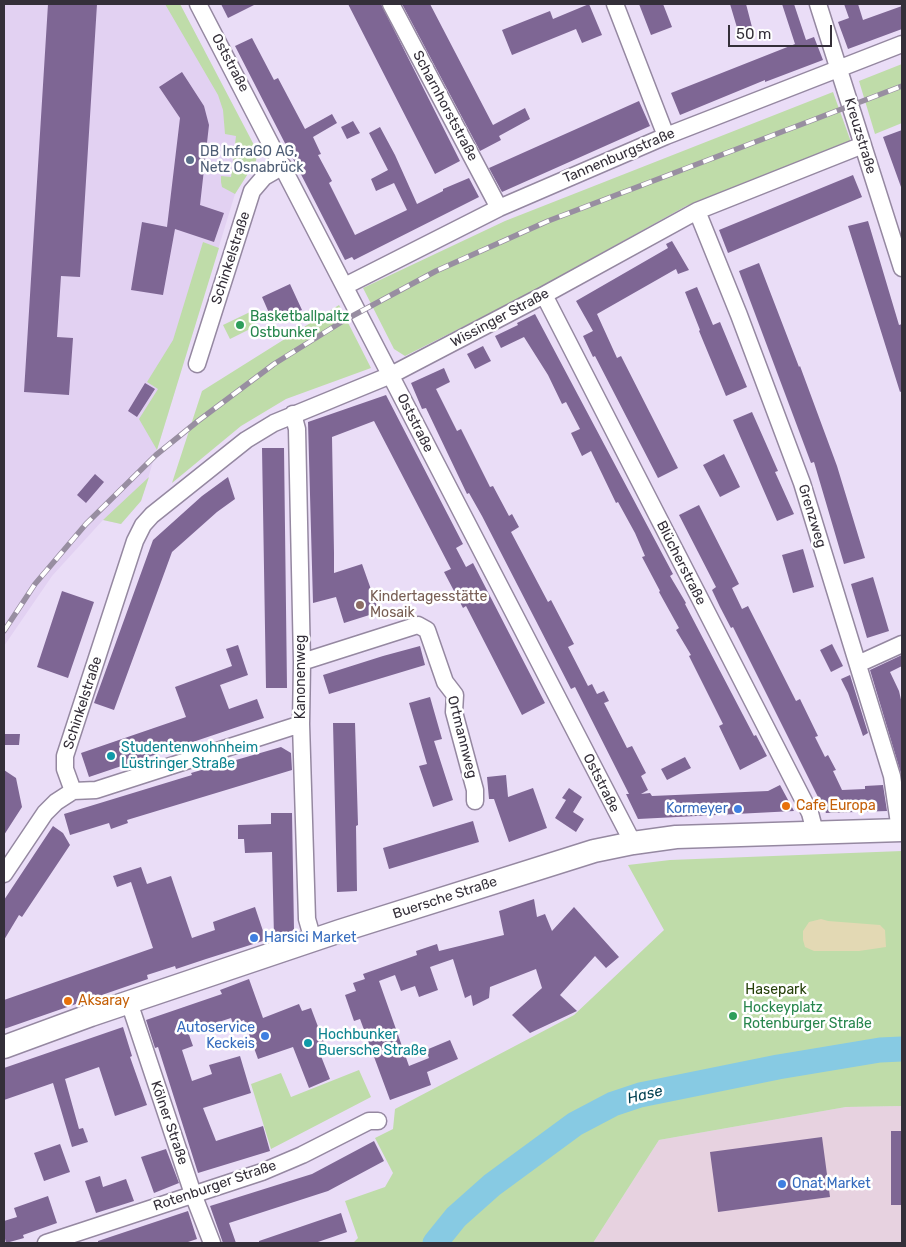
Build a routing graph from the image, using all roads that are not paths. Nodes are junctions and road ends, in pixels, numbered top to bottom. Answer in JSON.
{"nodes":[{"id":1,"x":198,"y":4,"type":"edge"},
{"id":2,"x":391,"y":4,"type":"edge"},
{"id":3,"x":615,"y":4,"type":"edge"},
{"id":4,"x":818,"y":4,"type":"edge"},
{"id":5,"x":902,"y":44,"type":"edge"},
{"id":6,"x":839,"y":68,"type":"junction"},
{"id":7,"x":666,"y":136,"type":"junction"},
{"id":8,"x":863,"y":145,"type":"junction"},
{"id":9,"x":283,"y":166,"type":"junction"},
{"id":10,"x":499,"y":208,"type":"junction"},
{"id":11,"x":697,"y":211,"type":"junction"},
{"id":12,"x":902,"y":268,"type":"edge"},
{"id":13,"x":344,"y":286,"type":"junction"},
{"id":14,"x":544,"y":295,"type":"junction"},
{"id":15,"x":197,"y":364,"type":"dead end"},
{"id":16,"x":391,"y":375,"type":"junction"},
{"id":17,"x":293,"y":414,"type":"junction"},
{"id":18,"x":152,"y":515,"type":"joint"},
{"id":19,"x":902,"y":644,"type":"edge"},
{"id":20,"x":302,"y":662,"type":"junction"},
{"id":21,"x":858,"y":664,"type":"junction"},
{"id":22,"x":301,"y":724,"type":"junction"},
{"id":23,"x":73,"y":791,"type":"junction"},
{"id":24,"x":475,"y":801,"type":"dead end"},
{"id":25,"x":901,"y":830,"type":"edge"},
{"id":26,"x":814,"y":832,"type":"junction"},
{"id":27,"x":632,"y":843,"type":"junction"},
{"id":28,"x":4,"y":874,"type":"edge"},
{"id":29,"x":313,"y":940,"type":"junction"},
{"id":30,"x":129,"y":1002,"type":"junction"},
{"id":31,"x":4,"y":1047,"type":"edge"},
{"id":32,"x":378,"y":1121,"type":"dead end"},
{"id":33,"x":193,"y":1194,"type":"junction"},
{"id":34,"x":46,"y":1243,"type":"edge"},
{"id":35,"x":212,"y":1243,"type":"edge"}],
"edges":[{"from":1,"to":9,"type":"street","name":"Oststraße"},
{"from":2,"to":10,"type":"street","name":"Scharnhorststraße"},
{"from":3,"to":7,"type":"street"},
{"from":4,"to":6,"type":"street","name":"Kreuzstraße"},
{"from":5,"to":6,"type":"street","name":"Tannenburgstraße"},
{"from":6,"to":7,"type":"street","name":"Tannenburgstraße"},
{"from":6,"to":8,"type":"street","name":"Kreuzstraße"},
{"from":7,"to":10,"type":"street","name":"Tannenburgstraße"},
{"from":8,"to":11,"type":"street","name":"Wissinger Straße"},
{"from":8,"to":12,"type":"street","name":"Kreuzstraße"},
{"from":9,"to":13,"type":"street","name":"Oststraße"},
{"from":9,"to":15,"type":"street","name":"Schinkelstraße"},
{"from":10,"to":13,"type":"street","name":"Tannenburgstraße"},
{"from":11,"to":14,"type":"street","name":"Wissinger Straße"},
{"from":11,"to":21,"type":"street","name":"Grenzweg"},
{"from":13,"to":16,"type":"street","name":"Oststraße"},
{"from":14,"to":16,"type":"street","name":"Wissinger Straße"},
{"from":14,"to":26,"type":"street","name":"Blücherstraße"},
{"from":16,"to":17,"type":"street","name":"Wissinger Straße"},
{"from":16,"to":27,"type":"street","name":"Oststraße"},
{"from":17,"to":18,"type":"street","name":"Wissinger Straße"},
{"from":17,"to":20,"type":"street","name":"Kanonenweg"},
{"from":18,"to":23,"type":"street","name":"Schinkelstraße"},
{"from":19,"to":21,"type":"street"},
{"from":20,"to":22,"type":"street","name":"Kanonenweg"},
{"from":20,"to":24,"type":"street","name":"Ortmannweg"},
{"from":21,"to":25,"type":"street","name":"Grenzweg"},
{"from":22,"to":23,"type":"street"},
{"from":22,"to":29,"type":"street","name":"Kanonenweg"},
{"from":23,"to":28,"type":"street"},
{"from":25,"to":26,"type":"main road","name":"Buersche Straße"},
{"from":26,"to":27,"type":"main road","name":"Buersche Straße"},
{"from":27,"to":29,"type":"main road","name":"Buersche Straße"},
{"from":29,"to":30,"type":"main road","name":"Buersche Straße"},
{"from":30,"to":31,"type":"main road","name":"Buersche Straße"},
{"from":30,"to":33,"type":"street","name":"Kölner Straße"},
{"from":32,"to":33,"type":"street","name":"Rotenburger Straße"},
{"from":33,"to":34,"type":"street","name":"Rotenburger Straße"},
{"from":33,"to":35,"type":"street","name":"Kölner Straße"}]}
